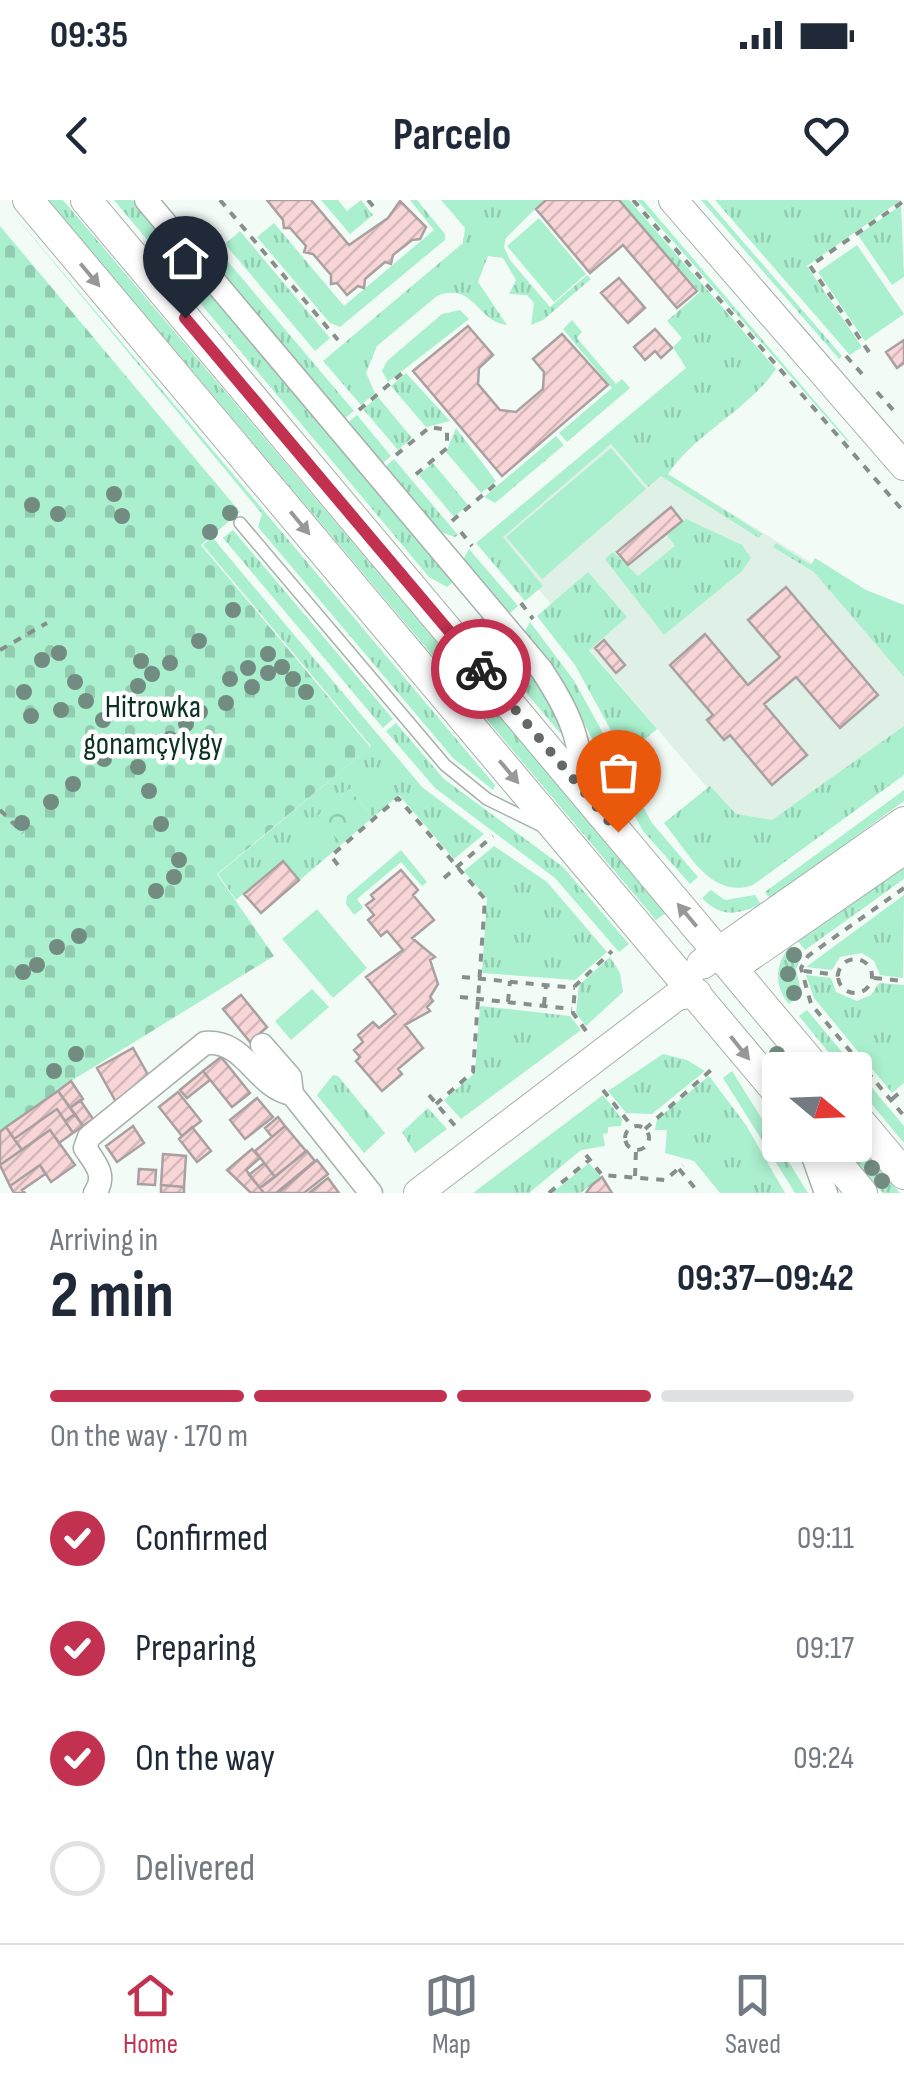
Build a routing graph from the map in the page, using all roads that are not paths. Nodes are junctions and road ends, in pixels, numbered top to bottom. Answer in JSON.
{"nodes":[{"id":1,"x":28,"y":200,"type":"edge"},
{"id":2,"x":86,"y":200,"type":"edge"},
{"id":3,"x":146,"y":200,"type":"edge"},
{"id":4,"x":672,"y":200,"type":"edge"},
{"id":5,"x":904,"y":466,"type":"edge"},
{"id":6,"x":240,"y":523,"type":"dead end"},
{"id":7,"x":583,"y":790,"type":"junction"},
{"id":8,"x":904,"y":822,"type":"edge"},
{"id":9,"x":565,"y":838,"type":"junction"},
{"id":10,"x":904,"y":849,"type":"edge"},
{"id":11,"x":725,"y":960,"type":"junction"},
{"id":12,"x":686,"y":989,"type":"junction"},
{"id":13,"x":262,"y":1045,"type":"dead end"},
{"id":14,"x":802,"y":1052,"type":"edge"},
{"id":15,"x":762,"y":1075,"type":"edge"},
{"id":16,"x":292,"y":1094,"type":"junction"},
{"id":17,"x":872,"y":1133,"type":"edge"},
{"id":18,"x":891,"y":1153,"type":"edge"},
{"id":19,"x":815,"y":1162,"type":"edge"},
{"id":20,"x":836,"y":1162,"type":"edge"},
{"id":21,"x":904,"y":1174,"type":"edge"},
{"id":22,"x":95,"y":1193,"type":"edge"},
{"id":23,"x":371,"y":1193,"type":"edge"},
{"id":24,"x":418,"y":1193,"type":"edge"},
{"id":25,"x":826,"y":1193,"type":"edge"},
{"id":26,"x":862,"y":1193,"type":"edge"}],
"edges":[{"from":1,"to":9,"type":"main road","one_way":true},
{"from":2,"to":7,"type":"main road"},
{"from":3,"to":7,"type":"street"},
{"from":4,"to":5,"type":"street"},
{"from":6,"to":9,"type":"lane"},
{"from":11,"to":7,"type":"main road","one_way":true},
{"from":8,"to":11,"type":"main road"},
{"from":9,"to":12,"type":"main road"},
{"from":10,"to":11,"type":"main road"},
{"from":11,"to":12,"type":"main road"},
{"from":11,"to":14,"type":"main road"},
{"from":12,"to":15,"type":"main road","one_way":true},
{"from":12,"to":24,"type":"street"},
{"from":13,"to":16,"type":"street"},
{"from":16,"to":22,"type":"street"},
{"from":16,"to":23,"type":"street"},
{"from":17,"to":18,"type":"main road"},
{"from":18,"to":21,"type":"main road"},
{"from":19,"to":25,"type":"street"},
{"from":20,"to":26,"type":"main road"}]}
